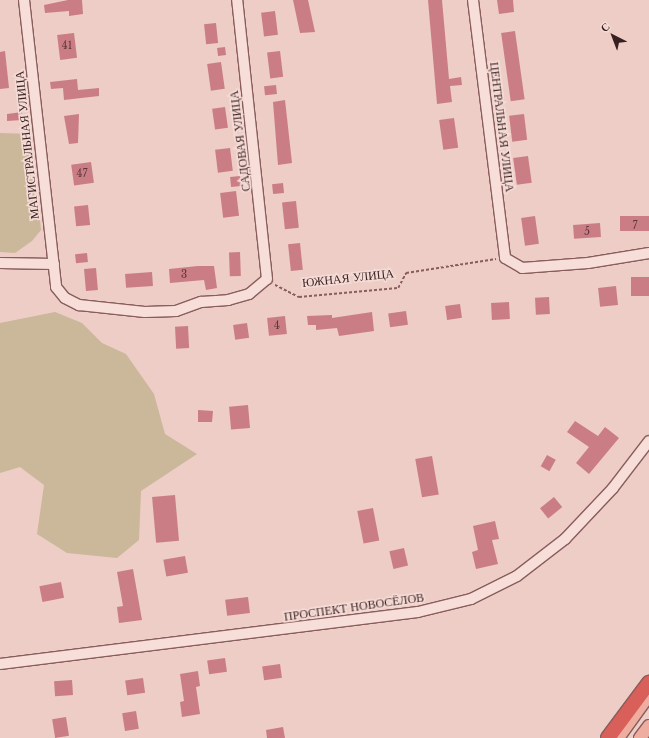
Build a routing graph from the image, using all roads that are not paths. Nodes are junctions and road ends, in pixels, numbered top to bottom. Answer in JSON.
{"nodes":[{"id":1,"x":24,"y":0,"type":"edge"},
{"id":2,"x":237,"y":0,"type":"edge"},
{"id":3,"x":473,"y":0,"type":"edge"},
{"id":4,"x":649,"y":253,"type":"edge"},
{"id":5,"x":0,"y":263,"type":"edge"},
{"id":6,"x":54,"y":264,"type":"junction"},
{"id":7,"x":56,"y":287,"type":"joint"},
{"id":8,"x":649,"y":441,"type":"edge"},
{"id":9,"x":0,"y":664,"type":"edge"},
{"id":10,"x":649,"y":683,"type":"edge"},
{"id":11,"x":649,"y":695,"type":"edge"},
{"id":12,"x":649,"y":726,"type":"edge"},
{"id":13,"x":608,"y":738,"type":"edge"},
{"id":14,"x":618,"y":738,"type":"edge"},
{"id":15,"x":640,"y":738,"type":"edge"}],
"edges":[{"from":1,"to":6,"type":"street","name":"МАГИСТРАЛЬНАЯ УЛИЦА"},
{"from":2,"to":7,"type":"street","name":"САДОВАЯ УЛИЦА"},
{"from":3,"to":4,"type":"street","name":"ЦЕНТРАЛЬНАЯ УЛИЦА"},
{"from":5,"to":6,"type":"street"},
{"from":6,"to":7,"type":"street","name":"МАГИСТРАЛЬНАЯ УЛИЦА"},
{"from":8,"to":9,"type":"street","name":"ПРОСПЕКТ НОВОСЁЛОВ"},
{"from":10,"to":13,"type":"highway"},
{"from":11,"to":14,"type":"main road"},
{"from":12,"to":15,"type":"main road"}]}
